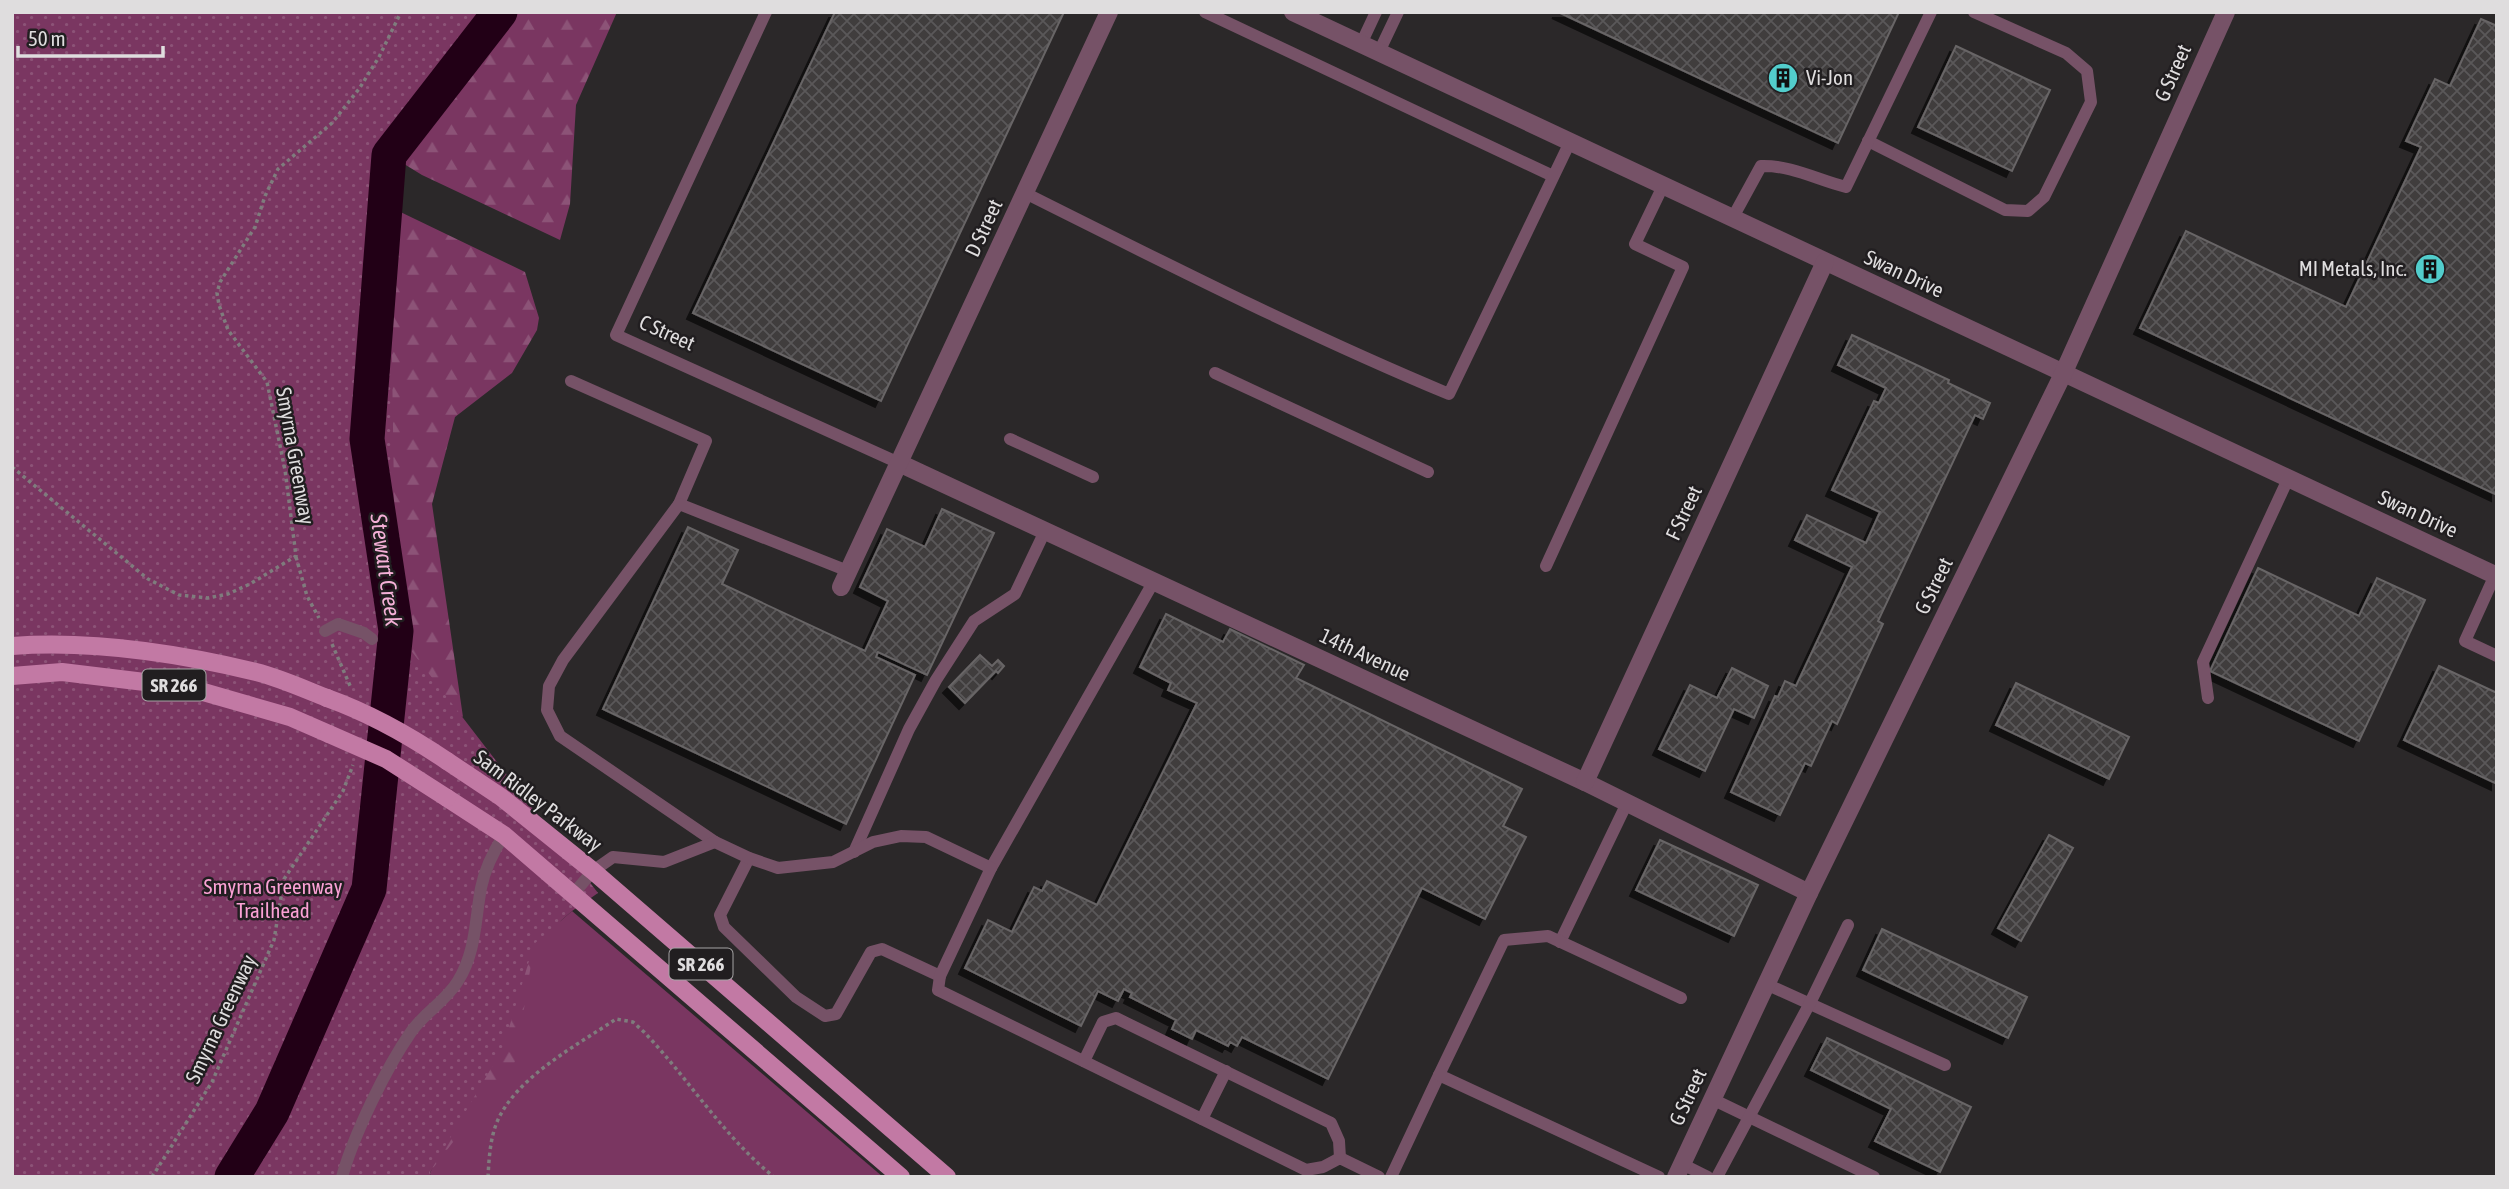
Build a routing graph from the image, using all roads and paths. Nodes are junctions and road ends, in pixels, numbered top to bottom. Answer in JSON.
{"nodes":[{"id":1,"x":401,"y":12,"type":"edge"},
{"id":2,"x":766,"y":12,"type":"edge"},
{"id":3,"x":1110,"y":12,"type":"edge"},
{"id":4,"x":1205,"y":12,"type":"edge"},
{"id":5,"x":1293,"y":12,"type":"edge"},
{"id":6,"x":1376,"y":12,"type":"edge"},
{"id":7,"x":1398,"y":12,"type":"edge"},
{"id":8,"x":1931,"y":12,"type":"edge"},
{"id":9,"x":1974,"y":12,"type":"edge"},
{"id":10,"x":2226,"y":12,"type":"edge"},
{"id":11,"x":1316,"y":17,"type":"edge"},
{"id":12,"x":1361,"y":44,"type":"junction"},
{"id":13,"x":1379,"y":52,"type":"junction"},
{"id":14,"x":1868,"y":141,"type":"junction"},
{"id":15,"x":1570,"y":142,"type":"junction"},
{"id":16,"x":1553,"y":176,"type":"junction"},
{"id":17,"x":1663,"y":186,"type":"junction"},
{"id":18,"x":1025,"y":193,"type":"junction"},
{"id":19,"x":1732,"y":219,"type":"junction"},
{"id":20,"x":1825,"y":262,"type":"junction"},
{"id":21,"x":1215,"y":373,"type":"dead end"},
{"id":22,"x":2063,"y":374,"type":"junction"},
{"id":23,"x":571,"y":381,"type":"dead end"},
{"id":24,"x":1010,"y":439,"type":"dead end"},
{"id":25,"x":899,"y":463,"type":"junction"},
{"id":26,"x":12,"y":467,"type":"edge"},
{"id":27,"x":1428,"y":472,"type":"dead end"},
{"id":28,"x":1093,"y":477,"type":"dead end"},
{"id":29,"x":2288,"y":479,"type":"junction"},
{"id":30,"x":680,"y":504,"type":"junction"},
{"id":31,"x":1045,"y":531,"type":"junction"},
{"id":32,"x":1546,"y":566,"type":"dead end"},
{"id":33,"x":2496,"y":576,"type":"edge"},
{"id":34,"x":844,"y":579,"type":"joint"},
{"id":35,"x":1154,"y":582,"type":"junction"},
{"id":36,"x":325,"y":631,"type":"dead end"},
{"id":37,"x":373,"y":639,"type":"dead end"},
{"id":38,"x":12,"y":646,"type":"edge"},
{"id":39,"x":2497,"y":656,"type":"edge"},
{"id":40,"x":12,"y":676,"type":"edge"},
{"id":41,"x":2208,"y":698,"type":"dead end"},
{"id":42,"x":357,"y":755,"type":"dead end"},
{"id":43,"x":1585,"y":782,"type":"junction"},
{"id":44,"x":1626,"y":803,"type":"junction"},
{"id":45,"x":503,"y":835,"type":"junction"},
{"id":46,"x":715,"y":842,"type":"junction"},
{"id":47,"x":853,"y":852,"type":"junction"},
{"id":48,"x":749,"y":858,"type":"junction"},
{"id":49,"x":991,"y":868,"type":"junction"},
{"id":50,"x":593,"y":872,"type":"junction"},
{"id":51,"x":1809,"y":893,"type":"junction"},
{"id":52,"x":573,"y":894,"type":"junction"},
{"id":53,"x":1848,"y":925,"type":"dead end"},
{"id":54,"x":1560,"y":942,"type":"junction"},
{"id":55,"x":940,"y":976,"type":"junction"},
{"id":56,"x":1766,"y":984,"type":"junction"},
{"id":57,"x":1681,"y":998,"type":"dead end"},
{"id":58,"x":1810,"y":1003,"type":"junction"},
{"id":59,"x":1084,"y":1061,"type":"junction"},
{"id":60,"x":1945,"y":1065,"type":"dead end"},
{"id":61,"x":1226,"y":1071,"type":"junction"},
{"id":62,"x":1439,"y":1075,"type":"junction"},
{"id":63,"x":1712,"y":1099,"type":"junction"},
{"id":64,"x":1749,"y":1116,"type":"junction"},
{"id":65,"x":1202,"y":1119,"type":"junction"},
{"id":66,"x":1340,"y":1158,"type":"junction"},
{"id":67,"x":1679,"y":1170,"type":"edge"},
{"id":68,"x":152,"y":1177,"type":"edge"},
{"id":69,"x":342,"y":1177,"type":"edge"},
{"id":70,"x":488,"y":1177,"type":"edge"},
{"id":71,"x":774,"y":1177,"type":"edge"},
{"id":72,"x":901,"y":1177,"type":"edge"},
{"id":73,"x":947,"y":1177,"type":"edge"},
{"id":74,"x":1379,"y":1177,"type":"edge"},
{"id":75,"x":1391,"y":1177,"type":"edge"},
{"id":76,"x":1659,"y":1177,"type":"edge"},
{"id":77,"x":1708,"y":1177,"type":"edge"},
{"id":78,"x":1717,"y":1177,"type":"edge"},
{"id":79,"x":1874,"y":1177,"type":"edge"}],
"edges":[{"from":1,"to":26,"type":"path","name":"Smyrna Greenway"},
{"from":2,"to":25,"type":"lane","name":"C Street"},
{"from":3,"to":18,"type":"street","name":"D Street"},
{"from":4,"to":16,"type":"lane"},
{"from":5,"to":11,"type":"street","name":"Swan Drive"},
{"from":6,"to":12,"type":"lane"},
{"from":7,"to":13,"type":"lane"},
{"from":8,"to":14,"type":"lane"},
{"from":9,"to":14,"type":"lane"},
{"from":10,"to":22,"type":"street","name":"G Street"},
{"from":11,"to":12,"type":"street","name":"Swan Drive"},
{"from":12,"to":13,"type":"street","name":"Swan Drive"},
{"from":13,"to":15,"type":"street","name":"Swan Drive"},
{"from":14,"to":19,"type":"lane"},
{"from":15,"to":16,"type":"lane"},
{"from":15,"to":17,"type":"street","name":"Swan Drive"},
{"from":16,"to":18,"type":"lane"},
{"from":17,"to":19,"type":"street","name":"Swan Drive"},
{"from":17,"to":32,"type":"lane"},
{"from":18,"to":25,"type":"street","name":"D Street"},
{"from":19,"to":20,"type":"street","name":"Swan Drive"},
{"from":20,"to":22,"type":"street","name":"Swan Drive"},
{"from":20,"to":43,"type":"street","name":"F Street"},
{"from":21,"to":27,"type":"lane"},
{"from":22,"to":29,"type":"street","name":"Swan Drive"},
{"from":22,"to":51,"type":"street","name":"G Street"},
{"from":23,"to":30,"type":"lane"},
{"from":24,"to":28,"type":"lane"},
{"from":25,"to":31,"type":"street","name":"14th Avenue"},
{"from":25,"to":34,"type":"street"},
{"from":29,"to":33,"type":"street","name":"Swan Drive"},
{"from":29,"to":41,"type":"lane"},
{"from":30,"to":34,"type":"lane"},
{"from":30,"to":46,"type":"lane"},
{"from":31,"to":35,"type":"street","name":"14th Avenue"},
{"from":31,"to":47,"type":"lane"},
{"from":33,"to":39,"type":"lane"},
{"from":35,"to":43,"type":"street","name":"14th Avenue"},
{"from":35,"to":49,"type":"lane"},
{"from":36,"to":37,"type":"lane"},
{"from":38,"to":50,"type":"main road","name":"Sam Ridley Parkway","number":"SR 266","bridge":true},
{"from":40,"to":45,"type":"main road","number":"SR 266","bridge":true},
{"from":42,"to":68,"type":"path","name":"Smyrna Greenway"},
{"from":43,"to":44,"type":"street","name":"14th Avenue"},
{"from":44,"to":51,"type":"street","name":"14th Avenue"},
{"from":44,"to":54,"type":"lane"},
{"from":45,"to":52,"type":"main road","number":"SR 266"},
{"from":45,"to":69,"type":"lane"},
{"from":46,"to":48,"type":"lane"},
{"from":46,"to":50,"type":"lane"},
{"from":47,"to":48,"type":"lane"},
{"from":47,"to":49,"type":"lane"},
{"from":48,"to":55,"type":"lane"},
{"from":49,"to":55,"type":"lane"},
{"from":50,"to":52,"type":"lane"},
{"from":50,"to":73,"type":"main road","name":"Sam Ridley Parkway","number":"SR 266"},
{"from":51,"to":56,"type":"street","name":"G Street"},
{"from":52,"to":72,"type":"main road","number":"SR 266"},
{"from":53,"to":58,"type":"lane"},
{"from":54,"to":57,"type":"lane"},
{"from":54,"to":62,"type":"lane"},
{"from":55,"to":59,"type":"lane"},
{"from":56,"to":58,"type":"lane"},
{"from":56,"to":63,"type":"street","name":"G Street"},
{"from":58,"to":60,"type":"lane"},
{"from":58,"to":64,"type":"lane"},
{"from":59,"to":61,"type":"lane"},
{"from":59,"to":65,"type":"lane"},
{"from":61,"to":65,"type":"lane"},
{"from":61,"to":66,"type":"lane"},
{"from":62,"to":75,"type":"lane"},
{"from":62,"to":76,"type":"lane"},
{"from":63,"to":64,"type":"lane"},
{"from":63,"to":67,"type":"street","name":"G Street"},
{"from":64,"to":78,"type":"lane"},
{"from":64,"to":79,"type":"lane"},
{"from":65,"to":66,"type":"lane"},
{"from":66,"to":74,"type":"lane"},
{"from":67,"to":77,"type":"lane"},
{"from":70,"to":71,"type":"path"}]}
